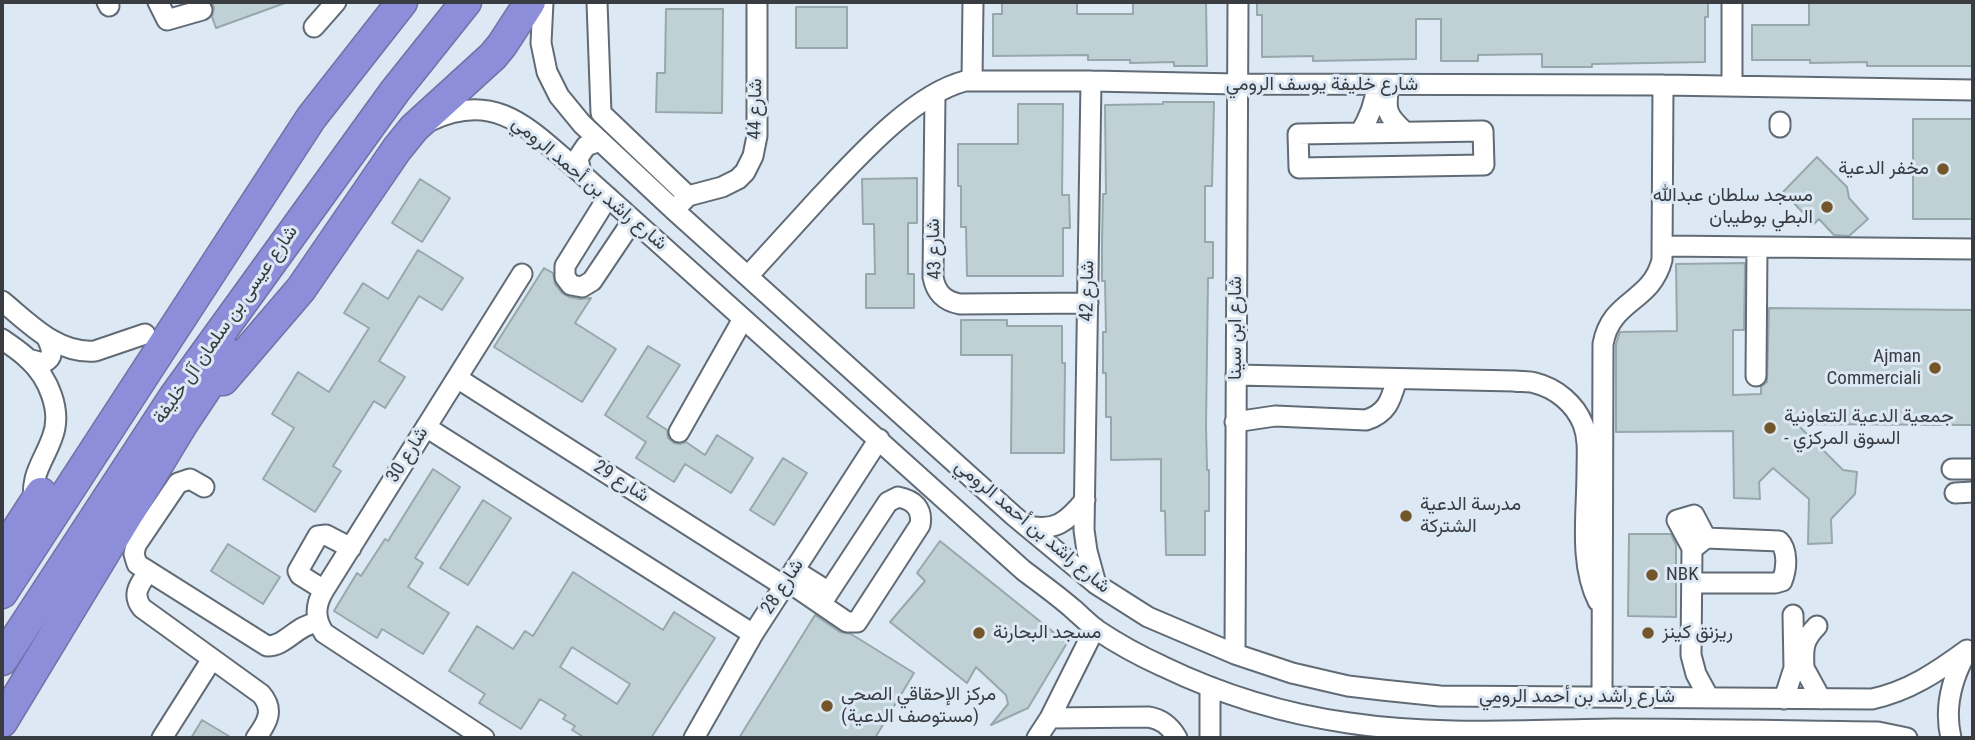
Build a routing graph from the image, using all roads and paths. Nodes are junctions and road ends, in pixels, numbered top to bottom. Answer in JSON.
{"nodes":[{"id":1,"x":158,"y":2,"type":"edge"},
{"id":2,"x":336,"y":2,"type":"edge"},
{"id":3,"x":402,"y":2,"type":"edge"},
{"id":4,"x":466,"y":2,"type":"edge"},
{"id":5,"x":530,"y":2,"type":"edge"},
{"id":6,"x":543,"y":2,"type":"edge"},
{"id":7,"x":597,"y":2,"type":"edge"},
{"id":8,"x":757,"y":2,"type":"edge"},
{"id":9,"x":973,"y":2,"type":"edge"},
{"id":10,"x":1238,"y":2,"type":"edge"},
{"id":11,"x":1732,"y":2,"type":"edge"},
{"id":12,"x":201,"y":10,"type":"dead end"},
{"id":13,"x":314,"y":27,"type":"dead end"},
{"id":14,"x":972,"y":80,"type":"junction"},
{"id":15,"x":1091,"y":81,"type":"junction"},
{"id":16,"x":1237,"y":84,"type":"junction"},
{"id":17,"x":1383,"y":85,"type":"junction"},
{"id":18,"x":1663,"y":85,"type":"junction"},
{"id":19,"x":1732,"y":86,"type":"junction"},
{"id":20,"x":1973,"y":90,"type":"edge"},
{"id":21,"x":395,"y":91,"type":"junction"},
{"id":22,"x":934,"y":95,"type":"junction"},
{"id":23,"x":311,"y":118,"type":"junction"},
{"id":24,"x":414,"y":128,"type":"junction"},
{"id":25,"x":1405,"y":132,"type":"junction"},
{"id":26,"x":1360,"y":133,"type":"junction"},
{"id":27,"x":600,"y":141,"type":"junction"},
{"id":28,"x":581,"y":173,"type":"junction"},
{"id":29,"x":688,"y":196,"type":"junction"},
{"id":30,"x":608,"y":197,"type":"junction"},
{"id":31,"x":674,"y":210,"type":"junction"},
{"id":32,"x":633,"y":220,"type":"junction"},
{"id":33,"x":1663,"y":246,"type":"junction"},
{"id":34,"x":1757,"y":247,"type":"junction"},
{"id":35,"x":1973,"y":249,"type":"edge"},
{"id":36,"x":522,"y":274,"type":"dead end"},
{"id":37,"x":748,"y":276,"type":"junction"},
{"id":38,"x":2,"y":301,"type":"edge"},
{"id":39,"x":1088,"y":303,"type":"junction"},
{"id":40,"x":794,"y":318,"type":"junction"},
{"id":41,"x":743,"y":319,"type":"junction"},
{"id":42,"x":145,"y":334,"type":"junction"},
{"id":43,"x":47,"y":338,"type":"junction"},
{"id":44,"x":764,"y":338,"type":"junction"},
{"id":45,"x":2,"y":339,"type":"edge"},
{"id":46,"x":823,"y":344,"type":"junction"},
{"id":47,"x":28,"y":359,"type":"junction"},
{"id":48,"x":802,"y":371,"type":"junction"},
{"id":49,"x":1236,"y":375,"type":"junction"},
{"id":50,"x":1756,"y":376,"type":"dead end"},
{"id":51,"x":457,"y":378,"type":"junction"},
{"id":52,"x":1397,"y":379,"type":"junction"},
{"id":53,"x":1236,"y":422,"type":"junction"},
{"id":54,"x":183,"y":423,"type":"junction"},
{"id":55,"x":426,"y":428,"type":"junction"},
{"id":56,"x":679,"y":432,"type":"dead end"},
{"id":57,"x":879,"y":439,"type":"junction"},
{"id":58,"x":947,"y":456,"type":"junction"},
{"id":59,"x":1951,"y":469,"type":"dead end"},
{"id":60,"x":1973,"y":469,"type":"edge"},
{"id":61,"x":925,"y":481,"type":"junction"},
{"id":62,"x":204,"y":487,"type":"dead end"},
{"id":63,"x":981,"y":487,"type":"junction"},
{"id":64,"x":1085,"y":500,"type":"junction"},
{"id":65,"x":34,"y":505,"type":"junction"},
{"id":66,"x":960,"y":513,"type":"junction"},
{"id":67,"x":1686,"y":517,"type":"dead end"},
{"id":68,"x":1025,"y":525,"type":"junction"},
{"id":69,"x":1699,"y":543,"type":"junction"},
{"id":70,"x":351,"y":548,"type":"junction"},
{"id":71,"x":2,"y":553,"type":"edge"},
{"id":72,"x":148,"y":572,"type":"junction"},
{"id":73,"x":789,"y":579,"type":"junction"},
{"id":74,"x":1692,"y":583,"type":"junction"},
{"id":75,"x":1096,"y":584,"type":"junction"},
{"id":76,"x":324,"y":590,"type":"junction"},
{"id":77,"x":2,"y":593,"type":"edge"},
{"id":78,"x":825,"y":598,"type":"junction"},
{"id":79,"x":1602,"y":609,"type":"junction"},
{"id":80,"x":1793,"y":615,"type":"dead end"},
{"id":81,"x":318,"y":622,"type":"junction"},
{"id":82,"x":1816,"y":626,"type":"dead end"},
{"id":83,"x":1095,"y":628,"type":"junction"},
{"id":84,"x":752,"y":634,"type":"junction"},
{"id":85,"x":1970,"y":646,"type":"edge"},
{"id":86,"x":1235,"y":654,"type":"junction"},
{"id":87,"x":1691,"y":656,"type":"junction"},
{"id":88,"x":212,"y":659,"type":"junction"},
{"id":89,"x":2,"y":660,"type":"edge"},
{"id":90,"x":1210,"y":687,"type":"junction"},
{"id":91,"x":1472,"y":696,"type":"junction"},
{"id":92,"x":1511,"y":696,"type":"junction"},
{"id":93,"x":1602,"y":697,"type":"junction"},
{"id":94,"x":1676,"y":698,"type":"junction"},
{"id":95,"x":1709,"y":698,"type":"junction"},
{"id":96,"x":1784,"y":699,"type":"junction"},
{"id":97,"x":1821,"y":699,"type":"junction"},
{"id":98,"x":1050,"y":718,"type":"junction"},
{"id":99,"x":2,"y":722,"type":"edge"},
{"id":100,"x":1469,"y":730,"type":"junction"},
{"id":101,"x":1513,"y":731,"type":"junction"},
{"id":102,"x":1620,"y":734,"type":"edge"},
{"id":103,"x":1655,"y":734,"type":"edge"},
{"id":104,"x":162,"y":738,"type":"edge"},
{"id":105,"x":256,"y":738,"type":"edge"},
{"id":106,"x":484,"y":738,"type":"edge"},
{"id":107,"x":694,"y":738,"type":"edge"},
{"id":108,"x":1037,"y":738,"type":"edge"},
{"id":109,"x":1177,"y":738,"type":"edge"},
{"id":110,"x":1210,"y":738,"type":"edge"},
{"id":111,"x":1908,"y":738,"type":"edge"},
{"id":112,"x":1951,"y":738,"type":"edge"}],
"edges":[{"from":1,"to":12,"type":"street"},
{"from":2,"to":13,"type":"street"},
{"from":3,"to":23,"type":"highway","name":"شارع عيسى بن سلمان آل خليفة"},
{"from":4,"to":21,"type":"highway","name":"شارع عيسى بن سلمان آل خليفة"},
{"from":5,"to":24,"type":"highway"},
{"from":6,"to":27,"type":"street","name":"شارع راشد بن أحمد الرومي"},
{"from":7,"to":29,"type":"street"},
{"from":8,"to":29,"type":"street","name":"شارع 44"},
{"from":9,"to":14,"type":"street"},
{"from":10,"to":16,"type":"street","name":"شارع ابن سينا"},
{"from":11,"to":19,"type":"street"},
{"from":14,"to":15,"type":"street","name":"شارع خليفة يوسف الرومي"},
{"from":14,"to":22,"type":"street","name":"شارع خليفة يوسف الرومي"},
{"from":15,"to":16,"type":"street","name":"شارع خليفة يوسف الرومي"},
{"from":15,"to":39,"type":"street","name":"شارع 42"},
{"from":16,"to":17,"type":"street","name":"شارع خليفة يوسف الرومي"},
{"from":16,"to":49,"type":"street","name":"شارع ابن سينا"},
{"from":17,"to":18,"type":"street","name":"شارع خليفة يوسف الرومي"},
{"from":17,"to":25,"type":"street"},
{"from":17,"to":26,"type":"street"},
{"from":18,"to":19,"type":"street","name":"شارع خليفة يوسف الرومي"},
{"from":18,"to":33,"type":"street"},
{"from":19,"to":20,"type":"street","name":"شارع خليفة يوسف الرومي"},
{"from":21,"to":54,"type":"highway"},
{"from":21,"to":89,"type":"highway","name":"شارع عيسى بن سلمان آل خليفة"},
{"from":22,"to":37,"type":"street","name":"شارع خليفة يوسف الرومي"},
{"from":22,"to":39,"type":"street","name":"شارع 43"},
{"from":23,"to":42,"type":"highway"},
{"from":23,"to":77,"type":"highway","name":"شارع عيسى بن سلمان آل خليفة"},
{"from":24,"to":28,"type":"street","name":"شارع راشد بن أحمد الرومي"},
{"from":24,"to":54,"type":"highway"},
{"from":25,"to":26,"type":"street"},
{"from":25,"to":26,"type":"street"},
{"from":27,"to":28,"type":"street"},
{"from":27,"to":31,"type":"street","name":"شارع راشد بن أحمد الرومي"},
{"from":28,"to":30,"type":"street","name":"شارع راشد بن أحمد الرومي"},
{"from":29,"to":31,"type":"street","name":"شارع 44"},
{"from":30,"to":32,"type":"street","name":"شارع راشد بن أحمد الرومي"},
{"from":30,"to":32,"type":"street"},
{"from":31,"to":37,"type":"street","name":"شارع راشد بن أحمد الرومي"},
{"from":32,"to":41,"type":"street","name":"شارع راشد بن أحمد الرومي"},
{"from":33,"to":34,"type":"street"},
{"from":33,"to":79,"type":"street"},
{"from":34,"to":35,"type":"street"},
{"from":34,"to":50,"type":"street"},
{"from":36,"to":51,"type":"street","name":"شارع 30"},
{"from":37,"to":40,"type":"street","name":"شارع راشد بن أحمد الرومي"},
{"from":38,"to":43,"type":"street"},
{"from":39,"to":64,"type":"street","name":"شارع 42"},
{"from":40,"to":44,"type":"street"},
{"from":40,"to":46,"type":"street","name":"شارع راشد بن أحمد الرومي"},
{"from":41,"to":44,"type":"street","name":"شارع راشد بن أحمد الرومي"},
{"from":41,"to":56,"type":"street"},
{"from":42,"to":43,"type":"street"},
{"from":42,"to":65,"type":"highway"},
{"from":43,"to":47,"type":"street"},
{"from":44,"to":48,"type":"street","name":"شارع راشد بن أحمد الرومي"},
{"from":45,"to":47,"type":"street"},
{"from":46,"to":48,"type":"street"},
{"from":46,"to":58,"type":"street","name":"شارع راشد بن أحمد الرومي"},
{"from":47,"to":65,"type":"street"},
{"from":48,"to":57,"type":"street","name":"شارع راشد بن أحمد الرومي"},
{"from":49,"to":52,"type":"street"},
{"from":49,"to":53,"type":"street","name":"شارع ابن سينا"},
{"from":51,"to":55,"type":"street","name":"شارع 30"},
{"from":51,"to":73,"type":"street","name":"شارع 29"},
{"from":52,"to":53,"type":"street"},
{"from":52,"to":79,"type":"street"},
{"from":53,"to":86,"type":"street","name":"شارع ابن سينا"},
{"from":54,"to":99,"type":"highway"},
{"from":55,"to":70,"type":"street","name":"شارع 30"},
{"from":55,"to":84,"type":"street"},
{"from":57,"to":61,"type":"street","name":"شارع راشد بن أحمد الرومي"},
{"from":57,"to":73,"type":"street","name":"شارع 28"},
{"from":58,"to":61,"type":"street"},
{"from":58,"to":63,"type":"street","name":"شارع راشد بن أحمد الرومي"},
{"from":59,"to":60,"type":"street"},
{"from":61,"to":66,"type":"street","name":"شارع راشد بن أحمد الرومي"},
{"from":62,"to":72,"type":"street"},
{"from":63,"to":66,"type":"street"},
{"from":63,"to":68,"type":"street","name":"شارع راشد بن أحمد الرومي"},
{"from":64,"to":68,"type":"street"},
{"from":64,"to":75,"type":"street","name":"شارع 42"},
{"from":65,"to":71,"type":"highway"},
{"from":66,"to":83,"type":"street","name":"شارع راشد بن أحمد الرومي"},
{"from":67,"to":69,"type":"street"},
{"from":68,"to":75,"type":"street","name":"شارع راشد بن أحمد الرومي"},
{"from":69,"to":74,"type":"street"},
{"from":69,"to":74,"type":"street"},
{"from":70,"to":76,"type":"street","name":"شارع 30"},
{"from":70,"to":76,"type":"street"},
{"from":72,"to":81,"type":"street"},
{"from":72,"to":88,"type":"street"},
{"from":73,"to":78,"type":"street","name":"شارع 29"},
{"from":73,"to":84,"type":"street","name":"شارع 28"},
{"from":74,"to":87,"type":"street"},
{"from":75,"to":86,"type":"street","name":"شارع راشد بن أحمد الرومي"},
{"from":76,"to":81,"type":"street","name":"شارع 30"},
{"from":78,"to":78,"type":"street","name":"شارع 29"},
{"from":79,"to":93,"type":"street"},
{"from":80,"to":96,"type":"street"},
{"from":81,"to":106,"type":"street"},
{"from":82,"to":97,"type":"street"},
{"from":83,"to":90,"type":"street","name":"شارع راشد بن أحمد الرومي"},
{"from":83,"to":98,"type":"street"},
{"from":84,"to":107,"type":"street","name":"شارع 28"},
{"from":85,"to":97,"type":"street","name":"شارع راشد بن أحمد الرومي"},
{"from":85,"to":112,"type":"street"},
{"from":86,"to":91,"type":"street","name":"شارع راشد بن أحمد الرومي"},
{"from":87,"to":94,"type":"street"},
{"from":87,"to":95,"type":"street"},
{"from":88,"to":104,"type":"street"},
{"from":88,"to":105,"type":"street"},
{"from":90,"to":100,"type":"street","name":"شارع راشد بن أحمد الرومي"},
{"from":90,"to":110,"type":"street"},
{"from":91,"to":92,"type":"street","name":"شارع راشد بن أحمد الرومي"},
{"from":91,"to":100,"type":"street"},
{"from":92,"to":93,"type":"street","name":"شارع راشد بن أحمد الرومي"},
{"from":92,"to":101,"type":"street"},
{"from":93,"to":94,"type":"street","name":"شارع راشد بن أحمد الرومي"},
{"from":94,"to":95,"type":"street","name":"شارع راشد بن أحمد الرومي"},
{"from":95,"to":96,"type":"street","name":"شارع راشد بن أحمد الرومي"},
{"from":96,"to":97,"type":"street","name":"شارع راشد بن أحمد الرومي"},
{"from":98,"to":108,"type":"street"},
{"from":98,"to":109,"type":"street"},
{"from":100,"to":101,"type":"street","name":"شارع راشد بن أحمد الرومي"},
{"from":101,"to":102,"type":"street","name":"شارع راشد بن أحمد الرومي"},
{"from":102,"to":103,"type":"street","name":"شارع راشد بن أحمد الرومي"},
{"from":103,"to":111,"type":"street","name":"شارع راشد بن أحمد الرومي"}]}
